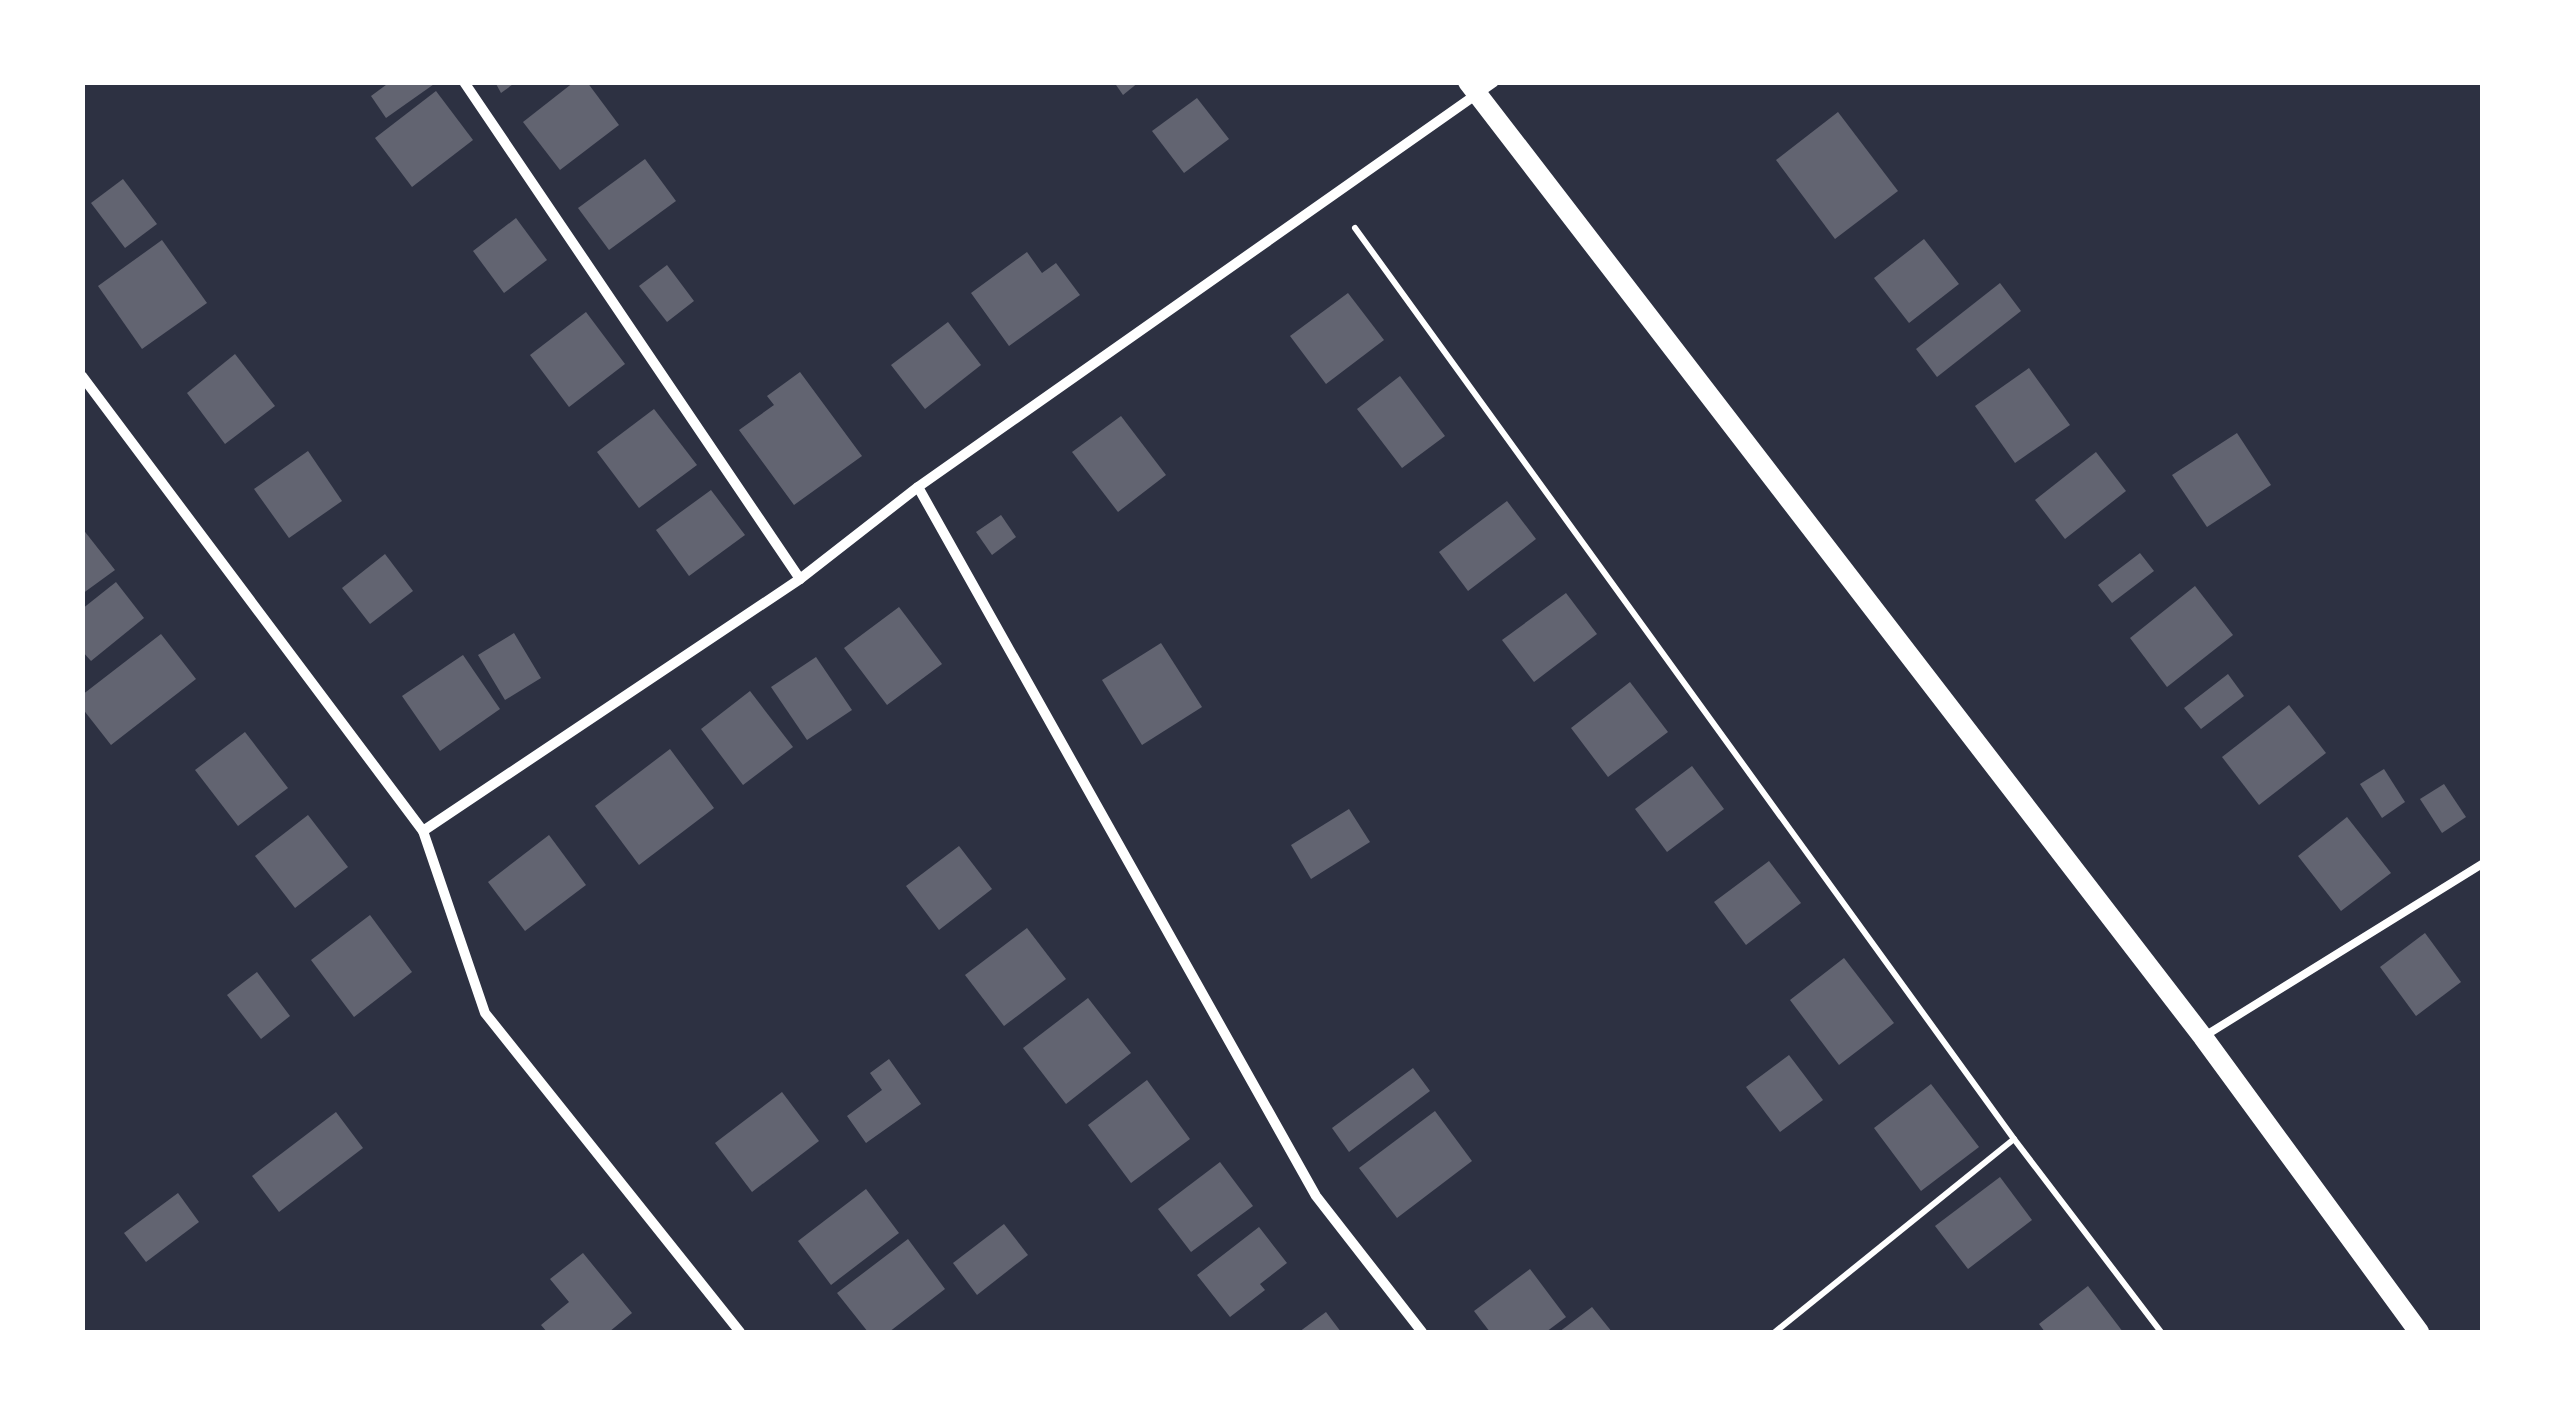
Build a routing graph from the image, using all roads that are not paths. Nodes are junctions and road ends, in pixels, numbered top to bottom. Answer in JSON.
{"nodes":[{"id":1,"x":464,"y":82,"type":"edge"},
{"id":2,"x":1480,"y":87,"type":"edge"},
{"id":3,"x":82,"y":376,"type":"edge"},
{"id":4,"x":918,"y":487,"type":"junction"},
{"id":5,"x":800,"y":579,"type":"junction"},
{"id":6,"x":423,"y":832,"type":"junction"},
{"id":7,"x":2482,"y":864,"type":"edge"},
{"id":8,"x":2203,"y":1036,"type":"junction"},
{"id":9,"x":740,"y":1332,"type":"edge"},
{"id":10,"x":1422,"y":1332,"type":"edge"},
{"id":11,"x":2419,"y":1332,"type":"edge"}],
"edges":[{"from":1,"to":5,"type":"street"},
{"from":2,"to":4,"type":"street"},
{"from":2,"to":8,"type":"main road"},
{"from":3,"to":6,"type":"street"},
{"from":4,"to":5,"type":"street"},
{"from":4,"to":10,"type":"street"},
{"from":5,"to":6,"type":"street"},
{"from":6,"to":9,"type":"street"},
{"from":7,"to":8,"type":"lane"},
{"from":8,"to":11,"type":"main road"}]}
